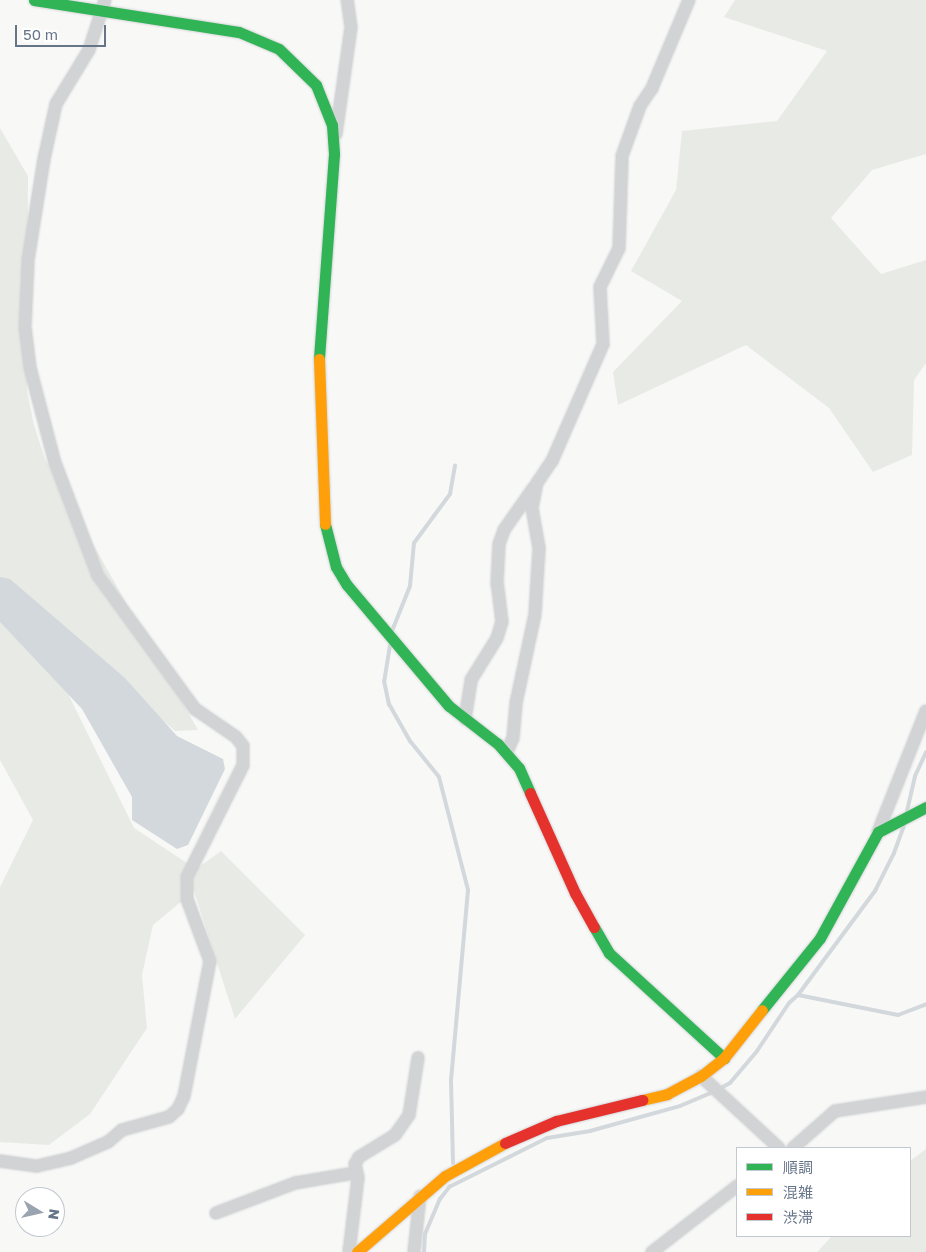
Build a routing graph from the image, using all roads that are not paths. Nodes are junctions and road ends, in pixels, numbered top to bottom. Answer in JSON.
{"nodes":[{"id":1,"x":34,"y":0,"type":"edge"},
{"id":2,"x":348,"y":0,"type":"edge"},
{"id":3,"x":689,"y":0,"type":"edge"},
{"id":4,"x":103,"y":6,"type":"edge"},
{"id":5,"x":334,"y":154,"type":"junction"},
{"id":6,"x":537,"y":483,"type":"junction"},
{"id":7,"x":926,"y":711,"type":"edge"},
{"id":8,"x":465,"y":719,"type":"junction"},
{"id":9,"x":507,"y":752,"type":"junction"},
{"id":10,"x":926,"y":807,"type":"edge"},
{"id":11,"x":878,"y":832,"type":"junction"},
{"id":12,"x":418,"y":1058,"type":"dead end"},
{"id":13,"x":724,"y":1058,"type":"junction"},
{"id":14,"x":705,"y":1080,"type":"junction"},
{"id":15,"x":926,"y":1097,"type":"edge"},
{"id":16,"x":778,"y":1147,"type":"edge"},
{"id":17,"x":794,"y":1147,"type":"edge"},
{"id":18,"x":0,"y":1161,"type":"edge"},
{"id":19,"x":355,"y":1172,"type":"junction"},
{"id":20,"x":736,"y":1187,"type":"edge"},
{"id":21,"x":420,"y":1196,"type":"junction"},
{"id":22,"x":216,"y":1214,"type":"dead end"},
{"id":23,"x":349,"y":1252,"type":"edge"},
{"id":24,"x":357,"y":1252,"type":"edge"},
{"id":25,"x":414,"y":1252,"type":"edge"},
{"id":26,"x":652,"y":1252,"type":"edge"}],
"edges":[{"from":1,"to":4,"type":"street"},
{"from":2,"to":5,"type":"street"},
{"from":3,"to":6,"type":"street"},
{"from":4,"to":5,"type":"street"},
{"from":4,"to":18,"type":"street"},
{"from":5,"to":8,"type":"street"},
{"from":6,"to":8,"type":"street"},
{"from":6,"to":9,"type":"street"},
{"from":7,"to":11,"type":"street"},
{"from":8,"to":9,"type":"street"},
{"from":9,"to":13,"type":"street"},
{"from":10,"to":11,"type":"street"},
{"from":11,"to":13,"type":"street"},
{"from":12,"to":19,"type":"street"},
{"from":13,"to":14,"type":"street"},
{"from":14,"to":16,"type":"street"},
{"from":14,"to":21,"type":"street"},
{"from":15,"to":17,"type":"street"},
{"from":19,"to":22,"type":"street"},
{"from":19,"to":23,"type":"street"},
{"from":20,"to":26,"type":"street"},
{"from":21,"to":24,"type":"street"},
{"from":21,"to":25,"type":"street"}]}
